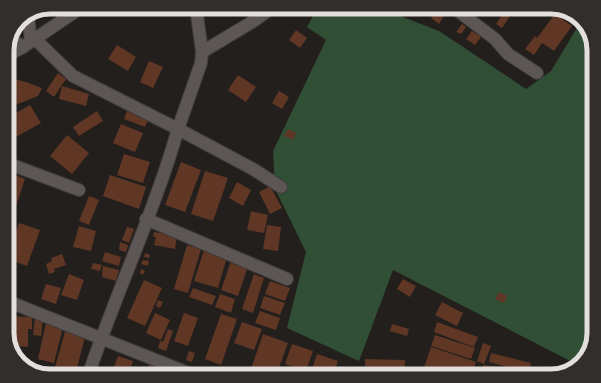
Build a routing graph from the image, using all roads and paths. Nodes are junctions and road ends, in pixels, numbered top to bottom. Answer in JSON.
{"nodes":[{"id":1,"x":72,"y":14,"type":"edge"},
{"id":2,"x":197,"y":14,"type":"edge"},
{"id":3,"x":263,"y":14,"type":"edge"},
{"id":4,"x":462,"y":14,"type":"edge"},
{"id":5,"x":28,"y":21,"type":"edge"},
{"id":6,"x":15,"y":40,"type":"edge"},
{"id":7,"x":30,"y":42,"type":"junction"},
{"id":8,"x":14,"y":52,"type":"edge"},
{"id":9,"x":202,"y":52,"type":"junction"},
{"id":10,"x":537,"y":73,"type":"dead end"},
{"id":11,"x":178,"y":129,"type":"junction"},
{"id":12,"x":14,"y":166,"type":"edge"},
{"id":13,"x":281,"y":187,"type":"dead end"},
{"id":14,"x":79,"y":190,"type":"dead end"},
{"id":15,"x":146,"y":219,"type":"junction"},
{"id":16,"x":287,"y":279,"type":"dead end"},
{"id":17,"x":14,"y":304,"type":"edge"},
{"id":18,"x":101,"y":337,"type":"junction"},
{"id":19,"x":90,"y":369,"type":"edge"},
{"id":20,"x":179,"y":369,"type":"edge"}],
"edges":[{"from":1,"to":7,"type":"street"},
{"from":2,"to":9,"type":"street"},
{"from":3,"to":9,"type":"street"},
{"from":4,"to":10,"type":"street"},
{"from":5,"to":7,"type":"street"},
{"from":6,"to":7,"type":"street"},
{"from":7,"to":8,"type":"street"},
{"from":7,"to":11,"type":"street"},
{"from":9,"to":11,"type":"street"},
{"from":11,"to":13,"type":"street"},
{"from":11,"to":15,"type":"street"},
{"from":12,"to":14,"type":"street"},
{"from":15,"to":16,"type":"street"},
{"from":15,"to":18,"type":"street"},
{"from":17,"to":18,"type":"street"},
{"from":18,"to":19,"type":"street"},
{"from":18,"to":20,"type":"street"}]}
